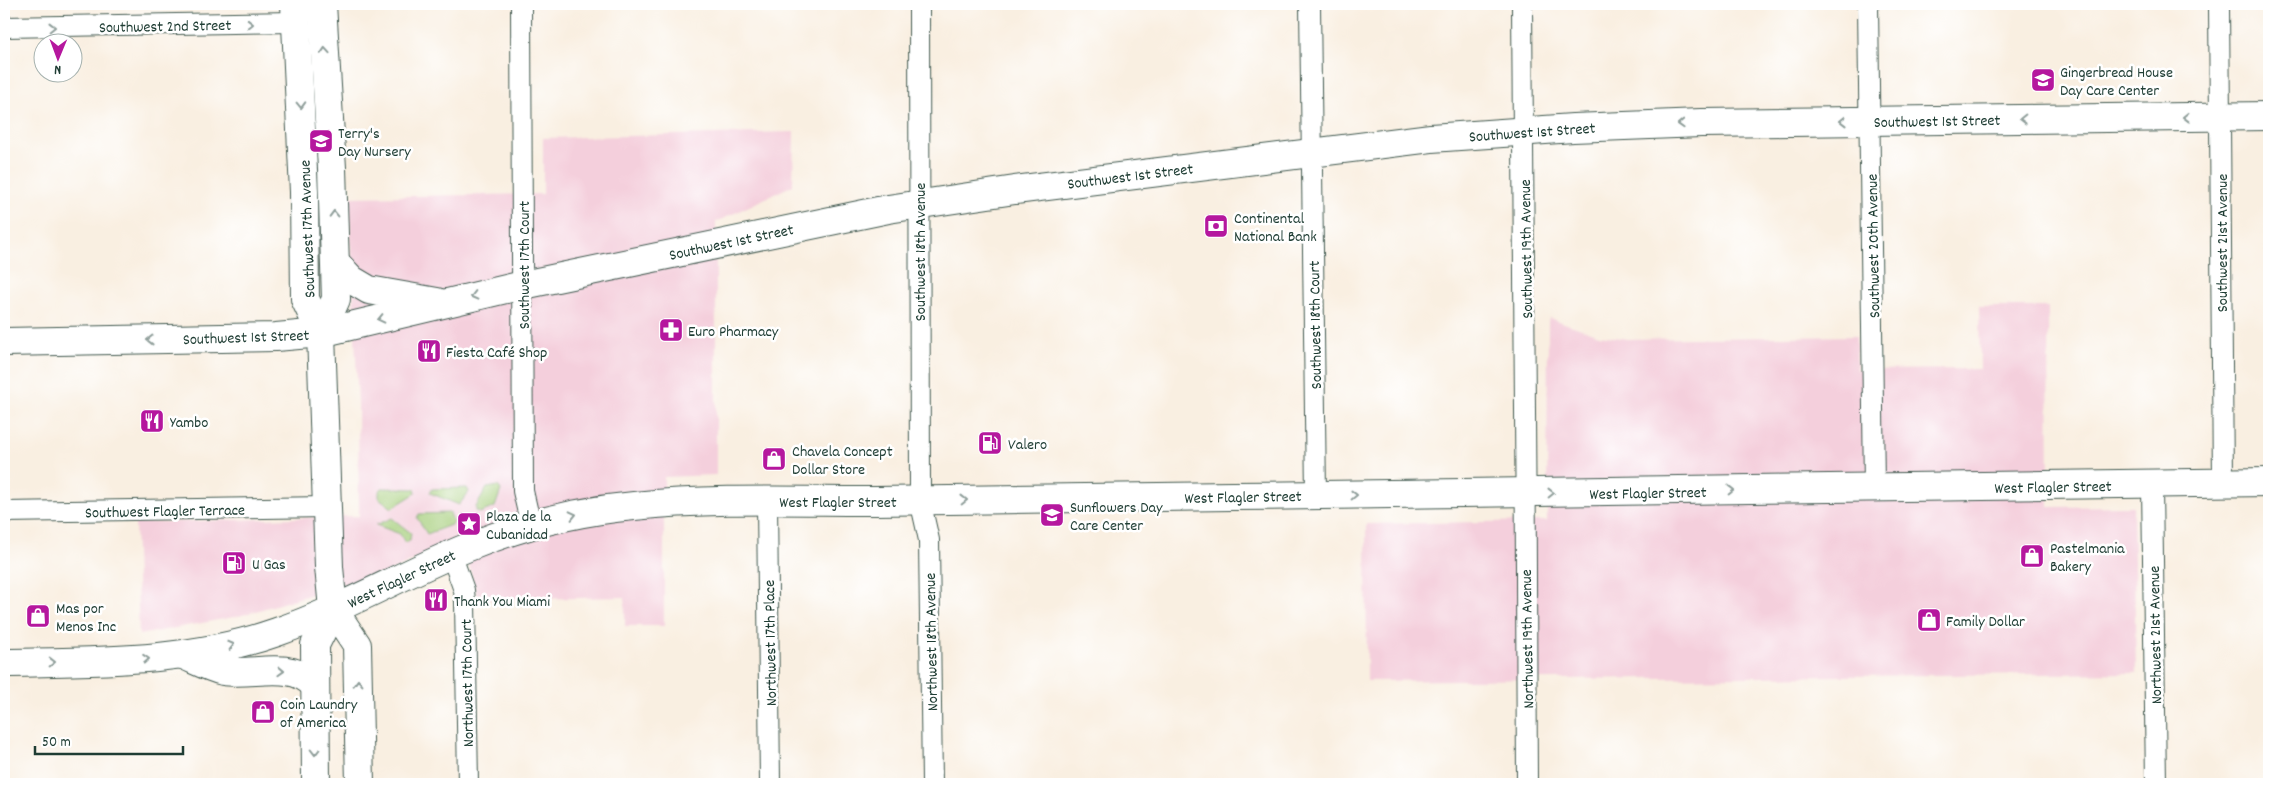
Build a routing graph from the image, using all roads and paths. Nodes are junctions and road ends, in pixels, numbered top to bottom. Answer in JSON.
{"nodes":[{"id":1,"x":322,"y":4,"type":"edge"},
{"id":2,"x":522,"y":4,"type":"edge"},
{"id":3,"x":919,"y":4,"type":"edge"},
{"id":4,"x":1310,"y":4,"type":"edge"},
{"id":5,"x":1522,"y":4,"type":"edge"},
{"id":6,"x":1868,"y":4,"type":"edge"},
{"id":7,"x":2218,"y":4,"type":"edge"},
{"id":8,"x":295,"y":13,"type":"edge"},
{"id":9,"x":4,"y":27,"type":"edge"},
{"id":10,"x":2219,"y":116,"type":"junction"},
{"id":11,"x":2269,"y":116,"type":"edge"},
{"id":12,"x":1870,"y":121,"type":"junction"},
{"id":13,"x":1524,"y":131,"type":"junction"},
{"id":14,"x":1312,"y":152,"type":"junction"},
{"id":15,"x":919,"y":204,"type":"junction"},
{"id":16,"x":335,"y":262,"type":"junction"},
{"id":17,"x":523,"y":285,"type":"junction"},
{"id":18,"x":446,"y":304,"type":"junction"},
{"id":19,"x":321,"y":333,"type":"junction"},
{"id":20,"x":4,"y":342,"type":"edge"},
{"id":21,"x":2269,"y":482,"type":"edge"},
{"id":22,"x":2223,"y":483,"type":"junction"},
{"id":23,"x":2152,"y":485,"type":"junction"},
{"id":24,"x":1874,"y":488,"type":"junction"},
{"id":25,"x":1524,"y":494,"type":"junction"},
{"id":26,"x":1316,"y":496,"type":"junction"},
{"id":27,"x":920,"y":500,"type":"junction"},
{"id":28,"x":767,"y":501,"type":"junction"},
{"id":29,"x":327,"y":507,"type":"junction"},
{"id":30,"x":4,"y":512,"type":"edge"},
{"id":31,"x":531,"y":526,"type":"junction"},
{"id":32,"x":451,"y":554,"type":"junction"},
{"id":33,"x":333,"y":609,"type":"junction"},
{"id":34,"x":183,"y":655,"type":"junction"},
{"id":35,"x":4,"y":662,"type":"edge"},
{"id":36,"x":315,"y":686,"type":"junction"},
{"id":37,"x":316,"y":784,"type":"edge"},
{"id":38,"x":360,"y":784,"type":"edge"},
{"id":39,"x":468,"y":784,"type":"edge"},
{"id":40,"x":770,"y":784,"type":"edge"},
{"id":41,"x":932,"y":784,"type":"edge"},
{"id":42,"x":1528,"y":784,"type":"edge"},
{"id":43,"x":2156,"y":784,"type":"edge"}],
"edges":[{"from":1,"to":8,"type":"main road"},
{"from":16,"to":1,"type":"main road","name":"Southwest 17th Avenue","one_way":true},
{"from":2,"to":17,"type":"street","name":"Southwest 17th Court"},
{"from":3,"to":15,"type":"street","name":"Southwest 18th Avenue"},
{"from":4,"to":14,"type":"street","name":"Southwest 18th Court"},
{"from":5,"to":13,"type":"street","name":"Southwest 19th Avenue"},
{"from":6,"to":12,"type":"street","name":"Southwest 20th Avenue"},
{"from":7,"to":10,"type":"street","name":"Southwest 21st Avenue"},
{"from":9,"to":8,"type":"street","name":"Southwest 2nd Street","one_way":true},
{"from":8,"to":19,"type":"main road","name":"Southwest 17th Avenue","one_way":true},
{"from":10,"to":11,"type":"main road","name":"Southwest 1st Street"},
{"from":10,"to":12,"type":"main road","name":"Southwest 1st Street","one_way":true},
{"from":10,"to":22,"type":"street","name":"Southwest 21st Avenue"},
{"from":12,"to":13,"type":"main road","name":"Southwest 1st Street","one_way":true},
{"from":12,"to":24,"type":"street","name":"Southwest 20th Avenue"},
{"from":13,"to":14,"type":"main road","name":"Southwest 1st Street"},
{"from":13,"to":25,"type":"street","name":"Southwest 19th Avenue"},
{"from":14,"to":15,"type":"main road","name":"Southwest 1st Street"},
{"from":14,"to":26,"type":"street","name":"Southwest 18th Court"},
{"from":15,"to":17,"type":"main road","name":"Southwest 1st Street"},
{"from":15,"to":27,"type":"street","name":"Southwest 18th Avenue"},
{"from":16,"to":18,"type":"main road"},
{"from":16,"to":19,"type":"main road","name":"Southwest 17th Avenue"},
{"from":17,"to":18,"type":"main road","name":"Southwest 1st Street","one_way":true},
{"from":17,"to":31,"type":"street","name":"Southwest 17th Court"},
{"from":18,"to":19,"type":"main road","name":"Southwest 1st Street","one_way":true},
{"from":19,"to":20,"type":"main road","name":"Southwest 1st Street","one_way":true},
{"from":19,"to":29,"type":"main road","name":"Southwest 17th Avenue"},
{"from":21,"to":22,"type":"main road","name":"West Flagler Street"},
{"from":22,"to":23,"type":"main road","name":"West Flagler Street"},
{"from":23,"to":24,"type":"main road","name":"West Flagler Street"},
{"from":23,"to":43,"type":"street","name":"Northwest 21st Avenue"},
{"from":25,"to":24,"type":"main road","name":"West Flagler Street","one_way":true},
{"from":26,"to":25,"type":"main road","name":"West Flagler Street","one_way":true},
{"from":25,"to":42,"type":"street","name":"Northwest 19th Avenue"},
{"from":27,"to":26,"type":"main road","name":"West Flagler Street","one_way":true},
{"from":27,"to":28,"type":"main road","name":"West Flagler Street"},
{"from":27,"to":41,"type":"street","name":"Northwest 18th Avenue"},
{"from":31,"to":28,"type":"main road","name":"West Flagler Street","one_way":true},
{"from":28,"to":40,"type":"street","name":"Northwest 17th Place"},
{"from":29,"to":30,"type":"street","name":"Southwest Flagler Terrace"},
{"from":29,"to":33,"type":"main road","name":"Southwest 17th Avenue"},
{"from":31,"to":32,"type":"main road","name":"West Flagler Street"},
{"from":32,"to":33,"type":"main road","name":"West Flagler Street"},
{"from":32,"to":39,"type":"street","name":"Northwest 17th Court"},
{"from":34,"to":33,"type":"main road","name":"West Flagler Street","one_way":true},
{"from":33,"to":36,"type":"main road"},
{"from":38,"to":33,"type":"main road","one_way":true},
{"from":35,"to":34,"type":"main road","name":"West Flagler Street","one_way":true},
{"from":34,"to":36,"type":"main road","one_way":true},
{"from":36,"to":37,"type":"main road","one_way":true}]}
